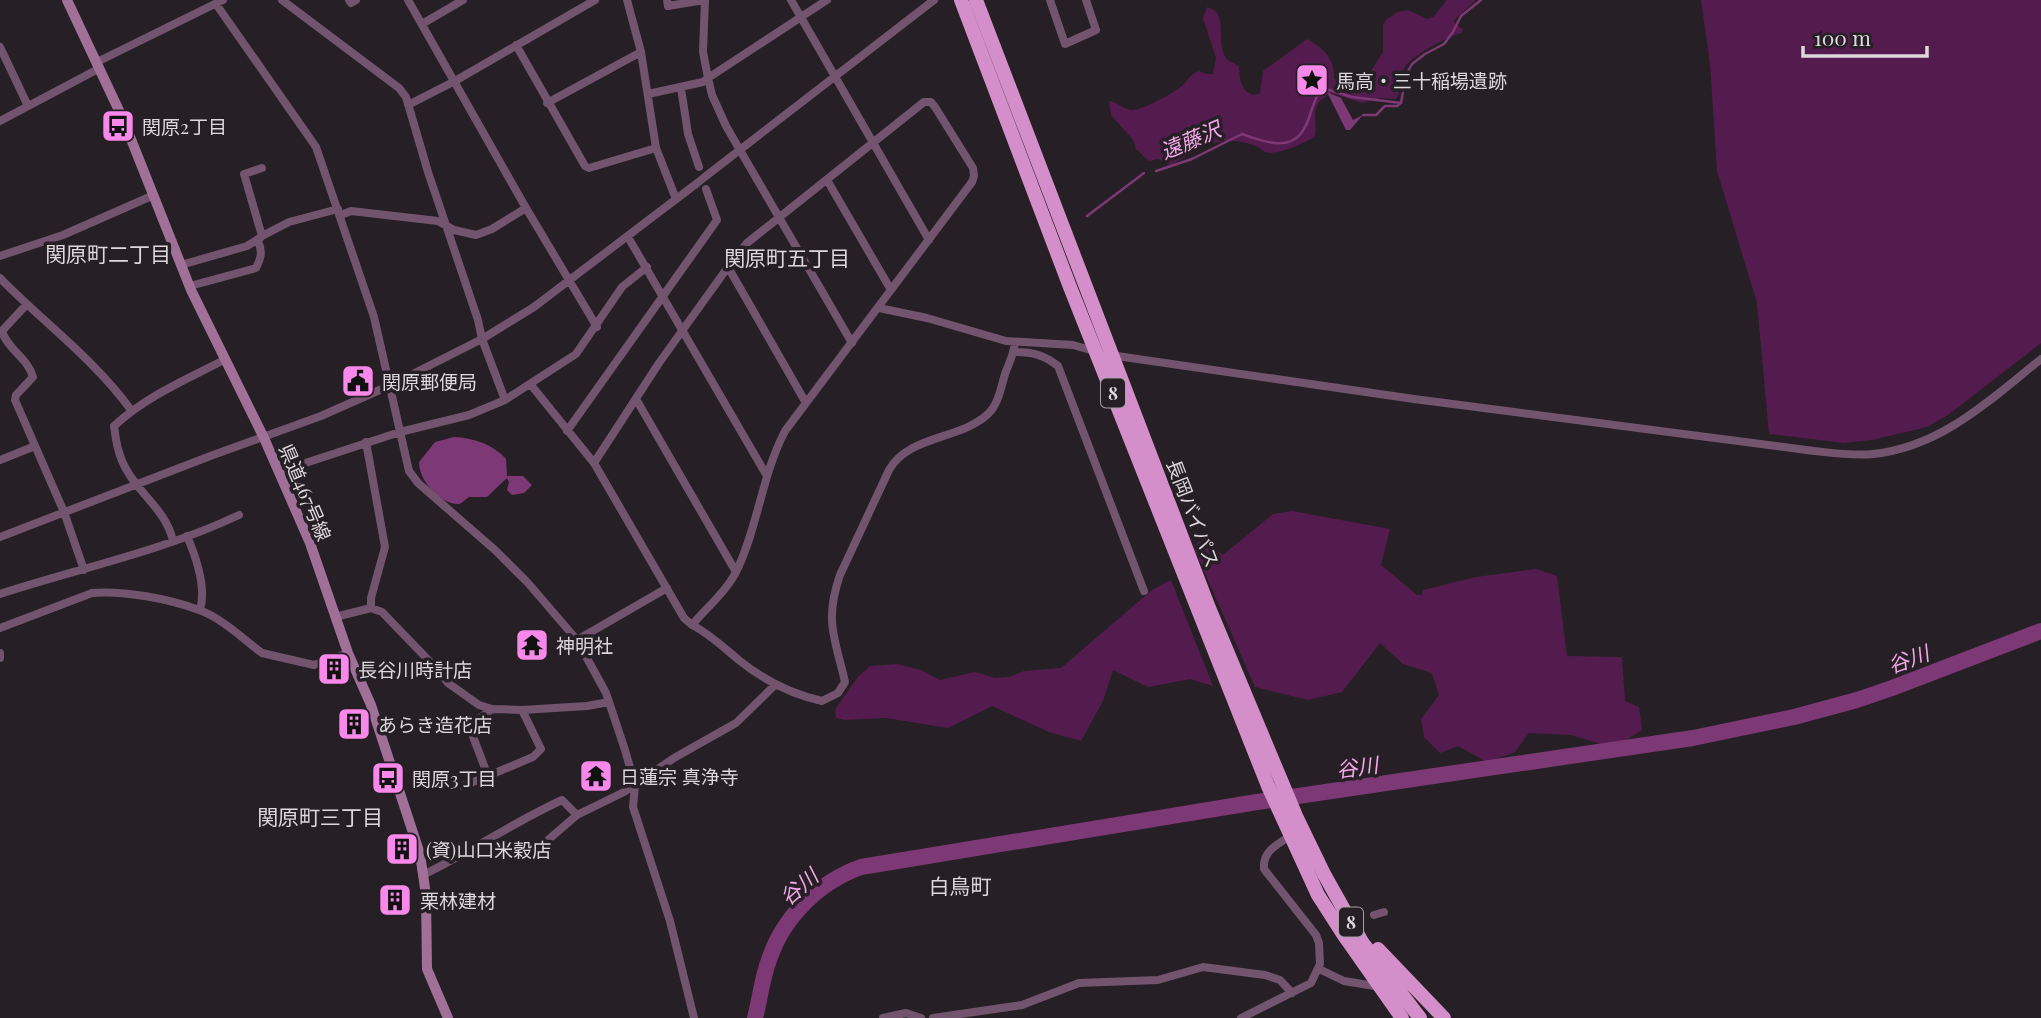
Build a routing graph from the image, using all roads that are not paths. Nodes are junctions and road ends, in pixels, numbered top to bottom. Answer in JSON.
{"nodes":[{"id":1,"x":67,"y":0,"type":"edge"},
{"id":2,"x":282,"y":0,"type":"edge"},
{"id":3,"x":349,"y":0,"type":"edge"},
{"id":4,"x":356,"y":0,"type":"edge"},
{"id":5,"x":408,"y":0,"type":"edge"},
{"id":6,"x":463,"y":0,"type":"edge"},
{"id":7,"x":595,"y":0,"type":"edge"},
{"id":8,"x":627,"y":0,"type":"edge"},
{"id":9,"x":667,"y":0,"type":"edge"},
{"id":10,"x":705,"y":0,"type":"edge"},
{"id":11,"x":791,"y":0,"type":"edge"},
{"id":12,"x":827,"y":0,"type":"edge"},
{"id":13,"x":934,"y":0,"type":"edge"},
{"id":14,"x":961,"y":0,"type":"edge"},
{"id":15,"x":976,"y":0,"type":"edge"},
{"id":16,"x":1050,"y":0,"type":"edge"},
{"id":17,"x":1086,"y":0,"type":"edge"},
{"id":18,"x":219,"y":2,"type":"edge"},
{"id":19,"x":801,"y":19,"type":"junction"},
{"id":20,"x":422,"y":24,"type":"junction"},
{"id":21,"x":516,"y":46,"type":"junction"},
{"id":22,"x":0,"y":47,"type":"edge"},
{"id":23,"x":640,"y":52,"type":"junction"},
{"id":24,"x":98,"y":65,"type":"junction"},
{"id":25,"x":835,"y":77,"type":"junction"},
{"id":26,"x":708,"y":78,"type":"junction"},
{"id":27,"x":455,"y":81,"type":"junction"},
{"id":28,"x":681,"y":88,"type":"junction"},
{"id":29,"x":648,"y":94,"type":"junction"},
{"id":30,"x":547,"y":103,"type":"junction"},
{"id":31,"x":408,"y":105,"type":"junction"},
{"id":32,"x":28,"y":106,"type":"junction"},
{"id":33,"x":0,"y":121,"type":"edge"},
{"id":34,"x":873,"y":142,"type":"junction"},
{"id":35,"x":656,"y":148,"type":"junction"},
{"id":36,"x":740,"y":150,"type":"junction"},
{"id":37,"x":699,"y":167,"type":"dead end"},
{"id":38,"x":262,"y":168,"type":"dead end"},
{"id":39,"x":827,"y":180,"type":"junction"},
{"id":40,"x":706,"y":189,"type":"dead end"},
{"id":41,"x":154,"y":195,"type":"junction"},
{"id":42,"x":676,"y":199,"type":"junction"},
{"id":43,"x":526,"y":208,"type":"junction"},
{"id":44,"x":339,"y":212,"type":"junction"},
{"id":45,"x":778,"y":216,"type":"junction"},
{"id":46,"x":447,"y":227,"type":"junction"},
{"id":47,"x":628,"y":237,"type":"junction"},
{"id":48,"x":260,"y":239,"type":"junction"},
{"id":49,"x":929,"y":240,"type":"junction"},
{"id":50,"x":0,"y":256,"type":"edge"},
{"id":51,"x":181,"y":265,"type":"junction"},
{"id":52,"x":647,"y":267,"type":"junction"},
{"id":53,"x":728,"y":267,"type":"junction"},
{"id":54,"x":0,"y":278,"type":"edge"},
{"id":55,"x":570,"y":281,"type":"junction"},
{"id":56,"x":190,"y":286,"type":"junction"},
{"id":57,"x":891,"y":290,"type":"junction"},
{"id":58,"x":663,"y":295,"type":"junction"},
{"id":59,"x":27,"y":304,"type":"junction"},
{"id":60,"x":879,"y":308,"type":"junction"},
{"id":61,"x":597,"y":327,"type":"junction"},
{"id":62,"x":682,"y":331,"type":"junction"},
{"id":63,"x":482,"y":339,"type":"junction"},
{"id":64,"x":852,"y":343,"type":"junction"},
{"id":65,"x":1015,"y":347,"type":"junction"},
{"id":66,"x":1097,"y":351,"type":"junction"},
{"id":67,"x":1113,"y":355,"type":"junction"},
{"id":68,"x":2041,"y":359,"type":"edge"},
{"id":69,"x":224,"y":360,"type":"junction"},
{"id":70,"x":391,"y":385,"type":"junction"},
{"id":71,"x":531,"y":385,"type":"junction"},
{"id":72,"x":636,"y":399,"type":"junction"},
{"id":73,"x":505,"y":400,"type":"junction"},
{"id":74,"x":806,"y":403,"type":"junction"},
{"id":75,"x":131,"y":410,"type":"junction"},
{"id":76,"x":566,"y":431,"type":"junction"},
{"id":77,"x":400,"y":432,"type":"junction"},
{"id":78,"x":264,"y":438,"type":"junction"},
{"id":79,"x":366,"y":442,"type":"junction"},
{"id":80,"x":35,"y":446,"type":"junction"},
{"id":81,"x":0,"y":460,"type":"edge"},
{"id":82,"x":594,"y":463,"type":"junction"},
{"id":83,"x":278,"y":472,"type":"junction"},
{"id":84,"x":767,"y":476,"type":"junction"},
{"id":85,"x":138,"y":484,"type":"junction"},
{"id":86,"x":64,"y":512,"type":"junction"},
{"id":87,"x":239,"y":515,"type":"dead end"},
{"id":88,"x":187,"y":536,"type":"junction"},
{"id":89,"x":0,"y":537,"type":"edge"},
{"id":90,"x":173,"y":541,"type":"junction"},
{"id":91,"x":84,"y":570,"type":"junction"},
{"id":92,"x":736,"y":572,"type":"junction"},
{"id":93,"x":667,"y":588,"type":"junction"},
{"id":94,"x":1144,"y":590,"type":"dead end"},
{"id":95,"x":0,"y":594,"type":"edge"},
{"id":96,"x":371,"y":608,"type":"junction"},
{"id":97,"x":200,"y":610,"type":"junction"},
{"id":98,"x":335,"y":617,"type":"junction"},
{"id":99,"x":692,"y":625,"type":"junction"},
{"id":100,"x":0,"y":628,"type":"edge"},
{"id":101,"x":577,"y":640,"type":"junction"},
{"id":102,"x":348,"y":653,"type":"junction"},
{"id":103,"x":775,"y":685,"type":"junction"},
{"id":104,"x":609,"y":702,"type":"junction"},
{"id":105,"x":492,"y":709,"type":"junction"},
{"id":106,"x":523,"y":710,"type":"junction"},
{"id":107,"x":488,"y":776,"type":"junction"},
{"id":108,"x":635,"y":785,"type":"junction"},
{"id":109,"x":463,"y":786,"type":"dead end"},
{"id":110,"x":577,"y":815,"type":"junction"},
{"id":111,"x":1290,"y":818,"type":"junction"},
{"id":112,"x":1292,"y":835,"type":"junction"},
{"id":113,"x":534,"y":852,"type":"dead end"},
{"id":114,"x":425,"y":874,"type":"junction"},
{"id":115,"x":1384,"y":912,"type":"dead end"},
{"id":116,"x":1374,"y":915,"type":"dead end"},
{"id":117,"x":1319,"y":969,"type":"junction"},
{"id":118,"x":1426,"y":982,"type":"dead end"},
{"id":119,"x":1403,"y":986,"type":"junction"},
{"id":120,"x":1380,"y":987,"type":"junction"},
{"id":121,"x":1292,"y":993,"type":"junction"},
{"id":122,"x":448,"y":1018,"type":"edge"},
{"id":123,"x":694,"y":1018,"type":"edge"},
{"id":124,"x":883,"y":1018,"type":"edge"},
{"id":125,"x":921,"y":1018,"type":"edge"},
{"id":126,"x":933,"y":1018,"type":"edge"},
{"id":127,"x":1241,"y":1018,"type":"edge"},
{"id":128,"x":1401,"y":1018,"type":"edge"},
{"id":129,"x":1420,"y":1018,"type":"edge"},
{"id":130,"x":1444,"y":1018,"type":"edge"}],
"edges":[{"from":1,"to":24,"type":"main road","name":"県道467号線"},
{"from":2,"to":31,"type":"street"},
{"from":3,"to":4,"type":"street"},
{"from":5,"to":20,"type":"street"},
{"from":6,"to":20,"type":"street"},
{"from":7,"to":21,"type":"street"},
{"from":8,"to":23,"type":"street"},
{"from":9,"to":10,"type":"street"},
{"from":10,"to":26,"type":"street"},
{"from":11,"to":19,"type":"street"},
{"from":12,"to":19,"type":"street"},
{"from":13,"to":25,"type":"street"},
{"from":14,"to":66,"type":"highway","name":"長岡バイパス","number":"8"},
{"from":15,"to":67,"type":"highway","name":"長岡バイパス","number":"8"},
{"from":16,"to":17,"type":"street"},
{"from":18,"to":24,"type":"street"},
{"from":18,"to":44,"type":"street"},
{"from":19,"to":25,"type":"street"},
{"from":19,"to":26,"type":"street"},
{"from":20,"to":27,"type":"street"},
{"from":21,"to":27,"type":"street"},
{"from":21,"to":30,"type":"street"},
{"from":22,"to":32,"type":"street"},
{"from":23,"to":29,"type":"street"},
{"from":23,"to":30,"type":"street"},
{"from":24,"to":32,"type":"street"},
{"from":24,"to":41,"type":"main road","name":"県道467号線"},
{"from":25,"to":34,"type":"street"},
{"from":25,"to":36,"type":"street"},
{"from":26,"to":28,"type":"street"},
{"from":26,"to":36,"type":"street"},
{"from":27,"to":31,"type":"street"},
{"from":27,"to":43,"type":"street"},
{"from":28,"to":29,"type":"street"},
{"from":28,"to":37,"type":"street"},
{"from":29,"to":35,"type":"street"},
{"from":30,"to":35,"type":"street"},
{"from":31,"to":46,"type":"street"},
{"from":32,"to":33,"type":"street"},
{"from":34,"to":39,"type":"street"},
{"from":34,"to":49,"type":"street"},
{"from":34,"to":49,"type":"street"},
{"from":35,"to":42,"type":"street"},
{"from":36,"to":42,"type":"street","bridge":true},
{"from":36,"to":45,"type":"street"},
{"from":38,"to":48,"type":"street"},
{"from":39,"to":45,"type":"street"},
{"from":39,"to":57,"type":"street"},
{"from":40,"to":58,"type":"street"},
{"from":41,"to":50,"type":"street"},
{"from":41,"to":51,"type":"main road","name":"県道467号線"},
{"from":42,"to":47,"type":"street"},
{"from":43,"to":46,"type":"street"},
{"from":43,"to":55,"type":"street"},
{"from":44,"to":46,"type":"street"},
{"from":44,"to":48,"type":"street"},
{"from":44,"to":70,"type":"street"},
{"from":45,"to":53,"type":"street"},
{"from":45,"to":64,"type":"street"},
{"from":46,"to":63,"type":"street"},
{"from":47,"to":52,"type":"street"},
{"from":47,"to":55,"type":"street"},
{"from":48,"to":51,"type":"street"},
{"from":48,"to":56,"type":"street"},
{"from":49,"to":57,"type":"street"},
{"from":51,"to":56,"type":"main road","name":"県道467号線"},
{"from":52,"to":58,"type":"street"},
{"from":52,"to":61,"type":"street"},
{"from":53,"to":62,"type":"street"},
{"from":53,"to":74,"type":"street"},
{"from":54,"to":59,"type":"street"},
{"from":55,"to":61,"type":"street"},
{"from":55,"to":63,"type":"street"},
{"from":56,"to":69,"type":"main road","name":"県道467号線"},
{"from":57,"to":60,"type":"street"},
{"from":58,"to":62,"type":"street"},
{"from":58,"to":76,"type":"street"},
{"from":59,"to":75,"type":"street"},
{"from":59,"to":80,"type":"street"},
{"from":60,"to":64,"type":"street"},
{"from":60,"to":65,"type":"street"},
{"from":61,"to":71,"type":"street"},
{"from":62,"to":72,"type":"street"},
{"from":62,"to":84,"type":"street"},
{"from":63,"to":70,"type":"street"},
{"from":63,"to":73,"type":"street"},
{"from":64,"to":74,"type":"street"},
{"from":65,"to":66,"type":"street"},
{"from":65,"to":94,"type":"street"},
{"from":65,"to":103,"type":"street"},
{"from":66,"to":67,"type":"street"},
{"from":66,"to":111,"type":"highway","name":"長岡バイパス","number":"8"},
{"from":67,"to":68,"type":"street"},
{"from":67,"to":111,"type":"highway","name":"長岡バイパス","number":"8"},
{"from":69,"to":75,"type":"street"},
{"from":69,"to":78,"type":"main road","name":"県道467号線"},
{"from":70,"to":77,"type":"street"},
{"from":70,"to":78,"type":"street"},
{"from":71,"to":73,"type":"street"},
{"from":71,"to":76,"type":"street"},
{"from":72,"to":82,"type":"street"},
{"from":72,"to":92,"type":"street"},
{"from":73,"to":77,"type":"street"},
{"from":74,"to":84,"type":"street"},
{"from":75,"to":85,"type":"street"},
{"from":76,"to":82,"type":"street"},
{"from":77,"to":79,"type":"street"},
{"from":77,"to":101,"type":"street"},
{"from":78,"to":83,"type":"main road","name":"県道467号線"},
{"from":78,"to":85,"type":"street"},
{"from":79,"to":83,"type":"street"},
{"from":79,"to":96,"type":"street"},
{"from":80,"to":81,"type":"street"},
{"from":80,"to":86,"type":"street"},
{"from":82,"to":93,"type":"street"},
{"from":83,"to":98,"type":"main road","name":"県道467号線"},
{"from":84,"to":92,"type":"street"},
{"from":85,"to":86,"type":"street"},
{"from":85,"to":90,"type":"street"},
{"from":86,"to":89,"type":"street"},
{"from":86,"to":91,"type":"street"},
{"from":87,"to":88,"type":"street"},
{"from":88,"to":90,"type":"street"},
{"from":88,"to":97,"type":"street"},
{"from":90,"to":91,"type":"street"},
{"from":91,"to":95,"type":"street"},
{"from":92,"to":99,"type":"street"},
{"from":93,"to":99,"type":"street"},
{"from":93,"to":101,"type":"street"},
{"from":96,"to":98,"type":"street"},
{"from":96,"to":105,"type":"street"},
{"from":97,"to":100,"type":"street"},
{"from":97,"to":102,"type":"street"},
{"from":98,"to":102,"type":"main road","name":"県道467号線"},
{"from":99,"to":103,"type":"street"},
{"from":101,"to":104,"type":"street"},
{"from":102,"to":114,"type":"main road","name":"県道467号線"},
{"from":103,"to":108,"type":"street"},
{"from":104,"to":106,"type":"street"},
{"from":104,"to":108,"type":"street"},
{"from":105,"to":106,"type":"street"},
{"from":105,"to":107,"type":"street"},
{"from":106,"to":107,"type":"street"},
{"from":107,"to":109,"type":"street"},
{"from":108,"to":110,"type":"street"},
{"from":108,"to":123,"type":"street"},
{"from":110,"to":113,"type":"street"},
{"from":110,"to":114,"type":"street"},
{"from":111,"to":112,"type":"highway","name":"長岡バイパス","number":"8"},
{"from":111,"to":119,"type":"highway","name":"長岡バイパス","number":"8"},
{"from":112,"to":117,"type":"street"},
{"from":112,"to":120,"type":"highway","name":"長岡バイパス","number":"8"},
{"from":114,"to":122,"type":"main road","name":"県道467号線"},
{"from":115,"to":116,"type":"street"},
{"from":117,"to":120,"type":"street"},
{"from":117,"to":121,"type":"street"},
{"from":118,"to":119,"type":"street"},
{"from":119,"to":120,"type":"street"},
{"from":119,"to":129,"type":"highway"},
{"from":119,"to":130,"type":"highway"},
{"from":120,"to":128,"type":"highway","name":"長岡バイパス","number":"8"},
{"from":121,"to":126,"type":"street"},
{"from":121,"to":127,"type":"street"},
{"from":124,"to":125,"type":"street"}]}
